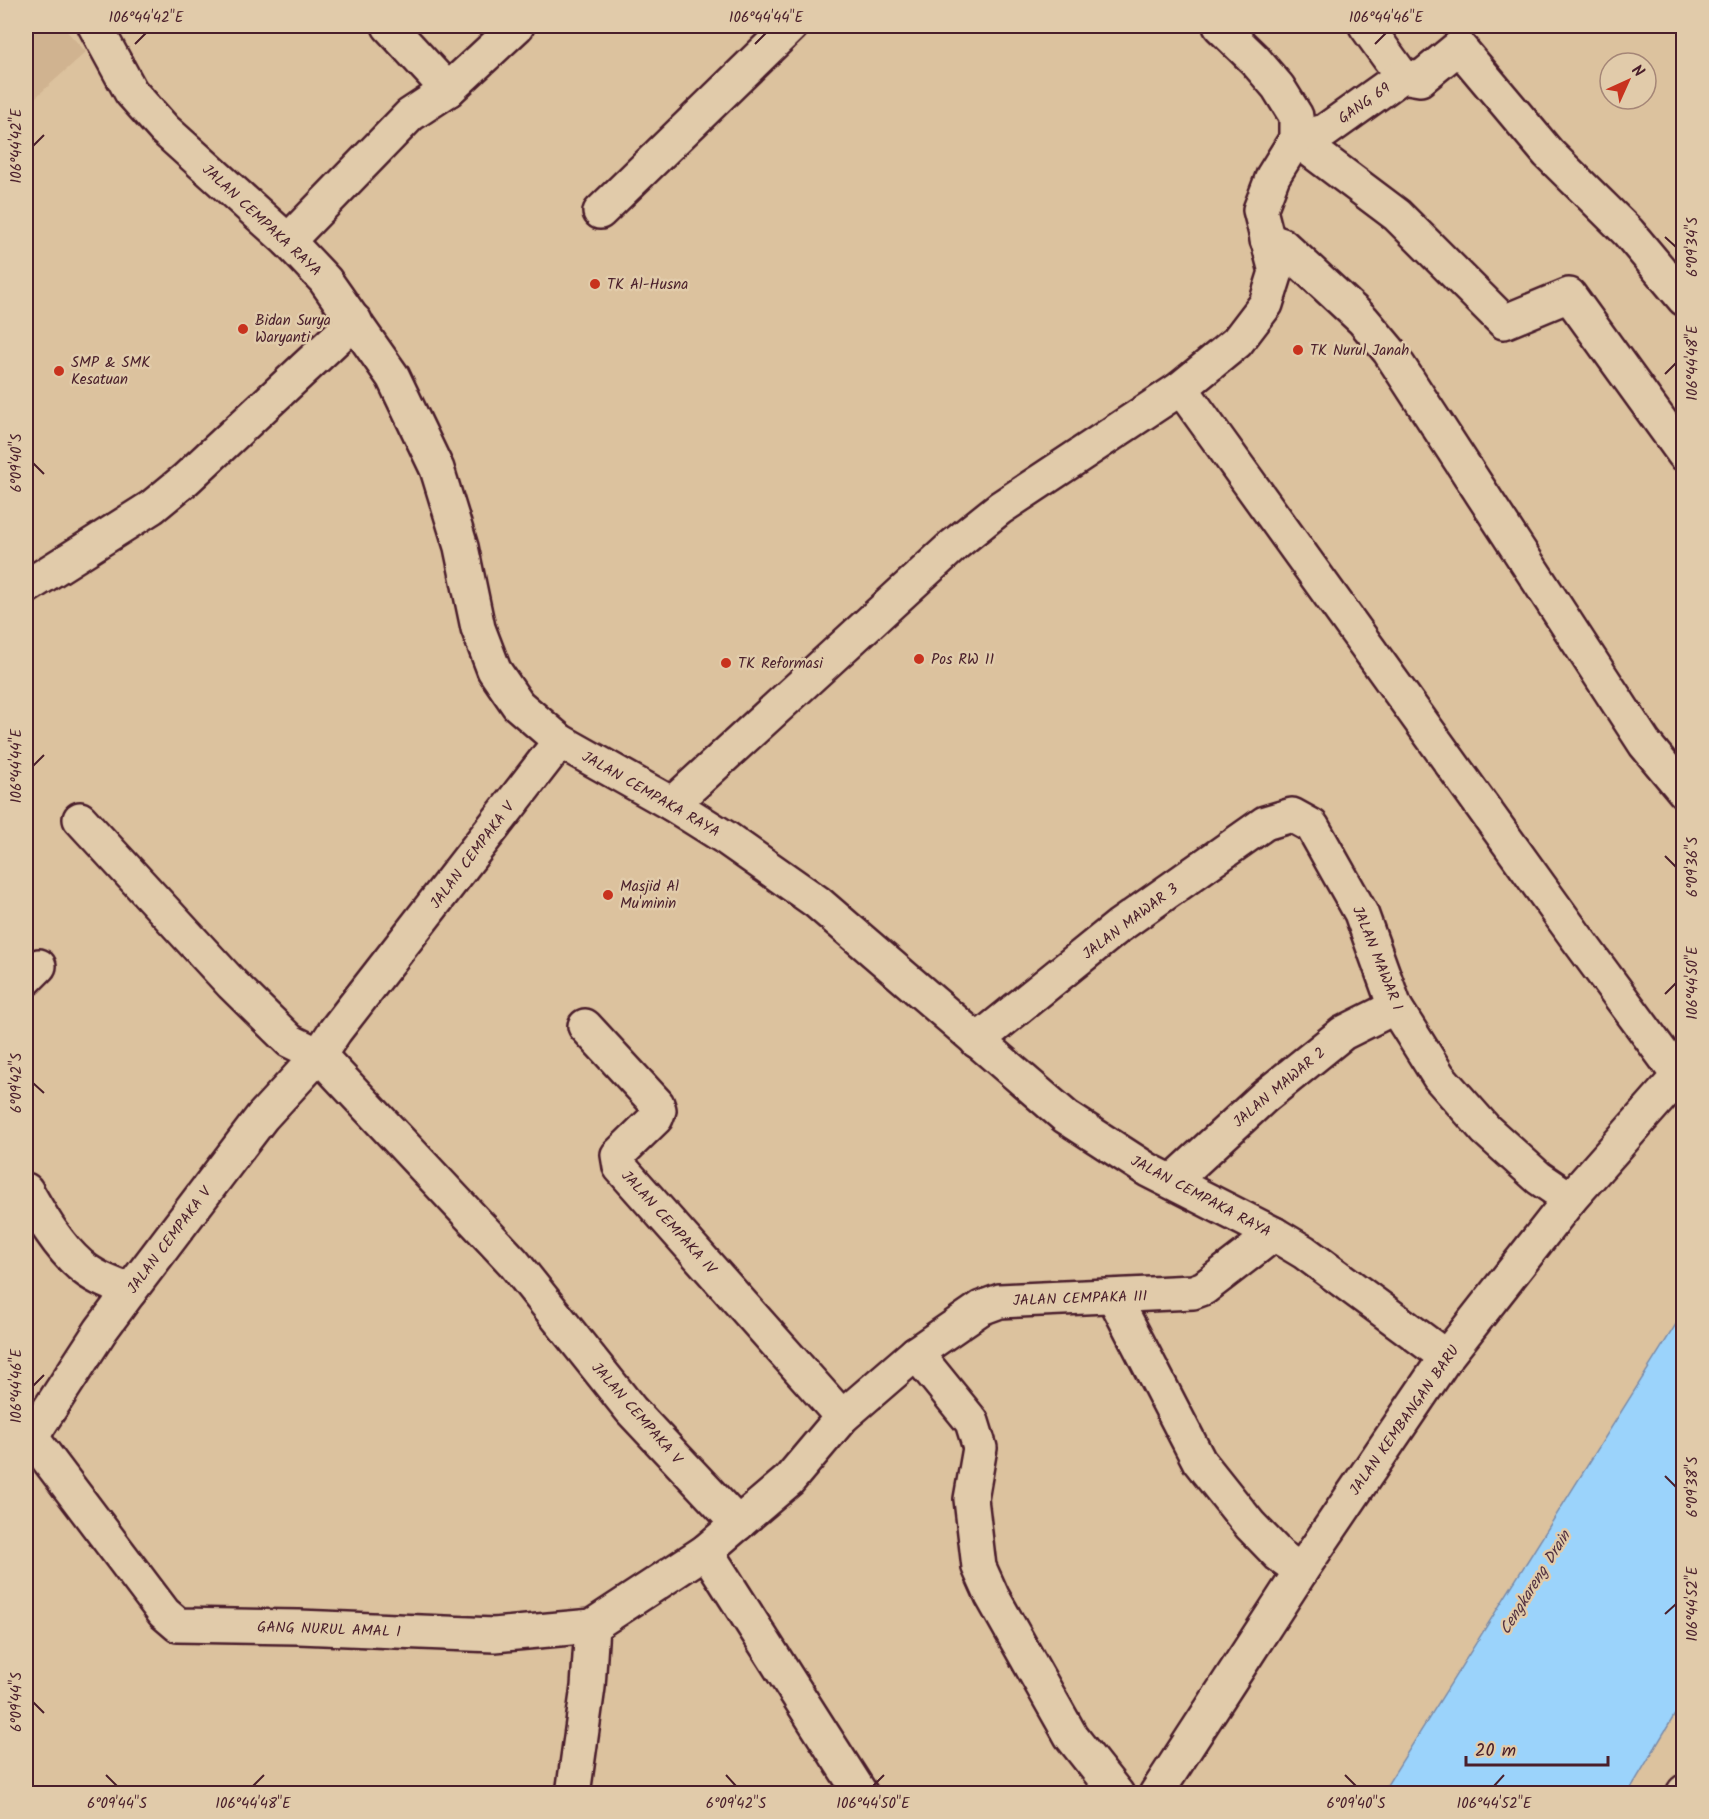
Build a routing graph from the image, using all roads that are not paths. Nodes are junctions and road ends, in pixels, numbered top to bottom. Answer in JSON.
{"nodes":[{"id":1,"x":95,"y":26,"type":"edge"},
{"id":2,"x":389,"y":26,"type":"edge"},
{"id":3,"x":517,"y":26,"type":"edge"},
{"id":4,"x":791,"y":26,"type":"edge"},
{"id":5,"x":1220,"y":26,"type":"edge"},
{"id":6,"x":1366,"y":26,"type":"edge"},
{"id":7,"x":1402,"y":76,"type":"junction"},
{"id":8,"x":448,"y":90,"type":"junction"},
{"id":9,"x":1296,"y":139,"type":"junction"},
{"id":10,"x":600,"y":212,"type":"dead end"},
{"id":11,"x":1267,"y":240,"type":"junction"},
{"id":12,"x":288,"y":241,"type":"junction"},
{"id":13,"x":1683,"y":299,"type":"edge"},
{"id":14,"x":355,"y":321,"type":"junction"},
{"id":15,"x":1181,"y":387,"type":"junction"},
{"id":16,"x":1683,"y":454,"type":"edge"},
{"id":17,"x":26,"y":587,"type":"edge"},
{"id":18,"x":560,"y":741,"type":"junction"},
{"id":19,"x":1683,"y":791,"type":"edge"},
{"id":20,"x":672,"y":804,"type":"junction"},
{"id":21,"x":1292,"y":816,"type":"joint"},
{"id":22,"x":80,"y":819,"type":"dead end"},
{"id":23,"x":1395,"y":1007,"type":"junction"},
{"id":24,"x":585,"y":1026,"type":"dead end"},
{"id":25,"x":977,"y":1041,"type":"junction"},
{"id":26,"x":309,"y":1050,"type":"junction"},
{"id":27,"x":1681,"y":1072,"type":"edge"},
{"id":28,"x":1173,"y":1181,"type":"junction"},
{"id":29,"x":26,"y":1190,"type":"edge"},
{"id":30,"x":1570,"y":1199,"type":"junction"},
{"id":31,"x":1274,"y":1234,"type":"junction"},
{"id":32,"x":124,"y":1289,"type":"junction"},
{"id":33,"x":1114,"y":1297,"type":"junction"},
{"id":34,"x":916,"y":1353,"type":"junction"},
{"id":35,"x":1446,"y":1357,"type":"junction"},
{"id":36,"x":842,"y":1417,"type":"junction"},
{"id":37,"x":29,"y":1433,"type":"edge"},
{"id":38,"x":738,"y":1524,"type":"junction"},
{"id":39,"x":706,"y":1551,"type":"junction"},
{"id":40,"x":1301,"y":1571,"type":"junction"},
{"id":41,"x":592,"y":1626,"type":"junction"},
{"id":42,"x":573,"y":1794,"type":"edge"},
{"id":43,"x":861,"y":1794,"type":"edge"},
{"id":44,"x":1117,"y":1794,"type":"edge"},
{"id":45,"x":1156,"y":1794,"type":"edge"}],
"edges":[{"from":1,"to":12,"type":"street","name":"JALAN CEMPAKA RAYA"},
{"from":2,"to":8,"type":"street"},
{"from":3,"to":8,"type":"street"},
{"from":4,"to":10,"type":"street"},
{"from":5,"to":9,"type":"street"},
{"from":6,"to":7,"type":"street"},
{"from":7,"to":9,"type":"street","name":"GANG 69"},
{"from":7,"to":13,"type":"street","name":"GANG 69"},
{"from":8,"to":12,"type":"street"},
{"from":9,"to":11,"type":"street"},
{"from":9,"to":16,"type":"street"},
{"from":11,"to":15,"type":"street"},
{"from":11,"to":19,"type":"street"},
{"from":12,"to":14,"type":"street","name":"JALAN CEMPAKA RAYA"},
{"from":14,"to":17,"type":"street"},
{"from":14,"to":18,"type":"street","name":"JALAN CEMPAKA RAYA"},
{"from":15,"to":20,"type":"street"},
{"from":15,"to":27,"type":"street"},
{"from":18,"to":20,"type":"street","name":"JALAN CEMPAKA RAYA"},
{"from":18,"to":26,"type":"street","name":"JALAN CEMPAKA V"},
{"from":20,"to":25,"type":"street","name":"JALAN CEMPAKA RAYA"},
{"from":21,"to":23,"type":"street","name":"JALAN MAWAR 1"},
{"from":21,"to":25,"type":"street","name":"JALAN MAWAR 3"},
{"from":22,"to":26,"type":"street","name":"JALAN CEMPAKA V"},
{"from":23,"to":28,"type":"street","name":"JALAN MAWAR 2"},
{"from":23,"to":30,"type":"street","name":"JALAN MAWAR 1"},
{"from":24,"to":36,"type":"street","name":"JALAN CEMPAKA IV"},
{"from":25,"to":28,"type":"street","name":"JALAN CEMPAKA RAYA"},
{"from":26,"to":32,"type":"street","name":"JALAN CEMPAKA V"},
{"from":26,"to":38,"type":"street","name":"JALAN CEMPAKA V"},
{"from":27,"to":30,"type":"street","name":"JALAN KEMBANGAN BARU"},
{"from":28,"to":31,"type":"street","name":"JALAN CEMPAKA RAYA"},
{"from":29,"to":32,"type":"street"},
{"from":30,"to":35,"type":"street","name":"JALAN KEMBANGAN BARU"},
{"from":31,"to":33,"type":"street","name":"JALAN CEMPAKA III"},
{"from":31,"to":35,"type":"street","name":"JALAN CEMPAKA RAYA"},
{"from":32,"to":37,"type":"street","name":"JALAN CEMPAKA V"},
{"from":33,"to":34,"type":"street","name":"JALAN CEMPAKA III"},
{"from":33,"to":40,"type":"street"},
{"from":34,"to":36,"type":"street","name":"JALAN CEMPAKA III"},
{"from":34,"to":44,"type":"street"},
{"from":35,"to":40,"type":"street","name":"JALAN KEMBANGAN BARU"},
{"from":36,"to":38,"type":"street","name":"JALAN CEMPAKA III"},
{"from":37,"to":41,"type":"street","name":"GANG NURUL AMAL 1"},
{"from":38,"to":39,"type":"street"},
{"from":39,"to":41,"type":"street","name":"GANG NURUL AMAL 1"},
{"from":39,"to":43,"type":"street"},
{"from":40,"to":45,"type":"street","name":"JALAN KEMBANGAN BARU"},
{"from":41,"to":42,"type":"street"}]}
